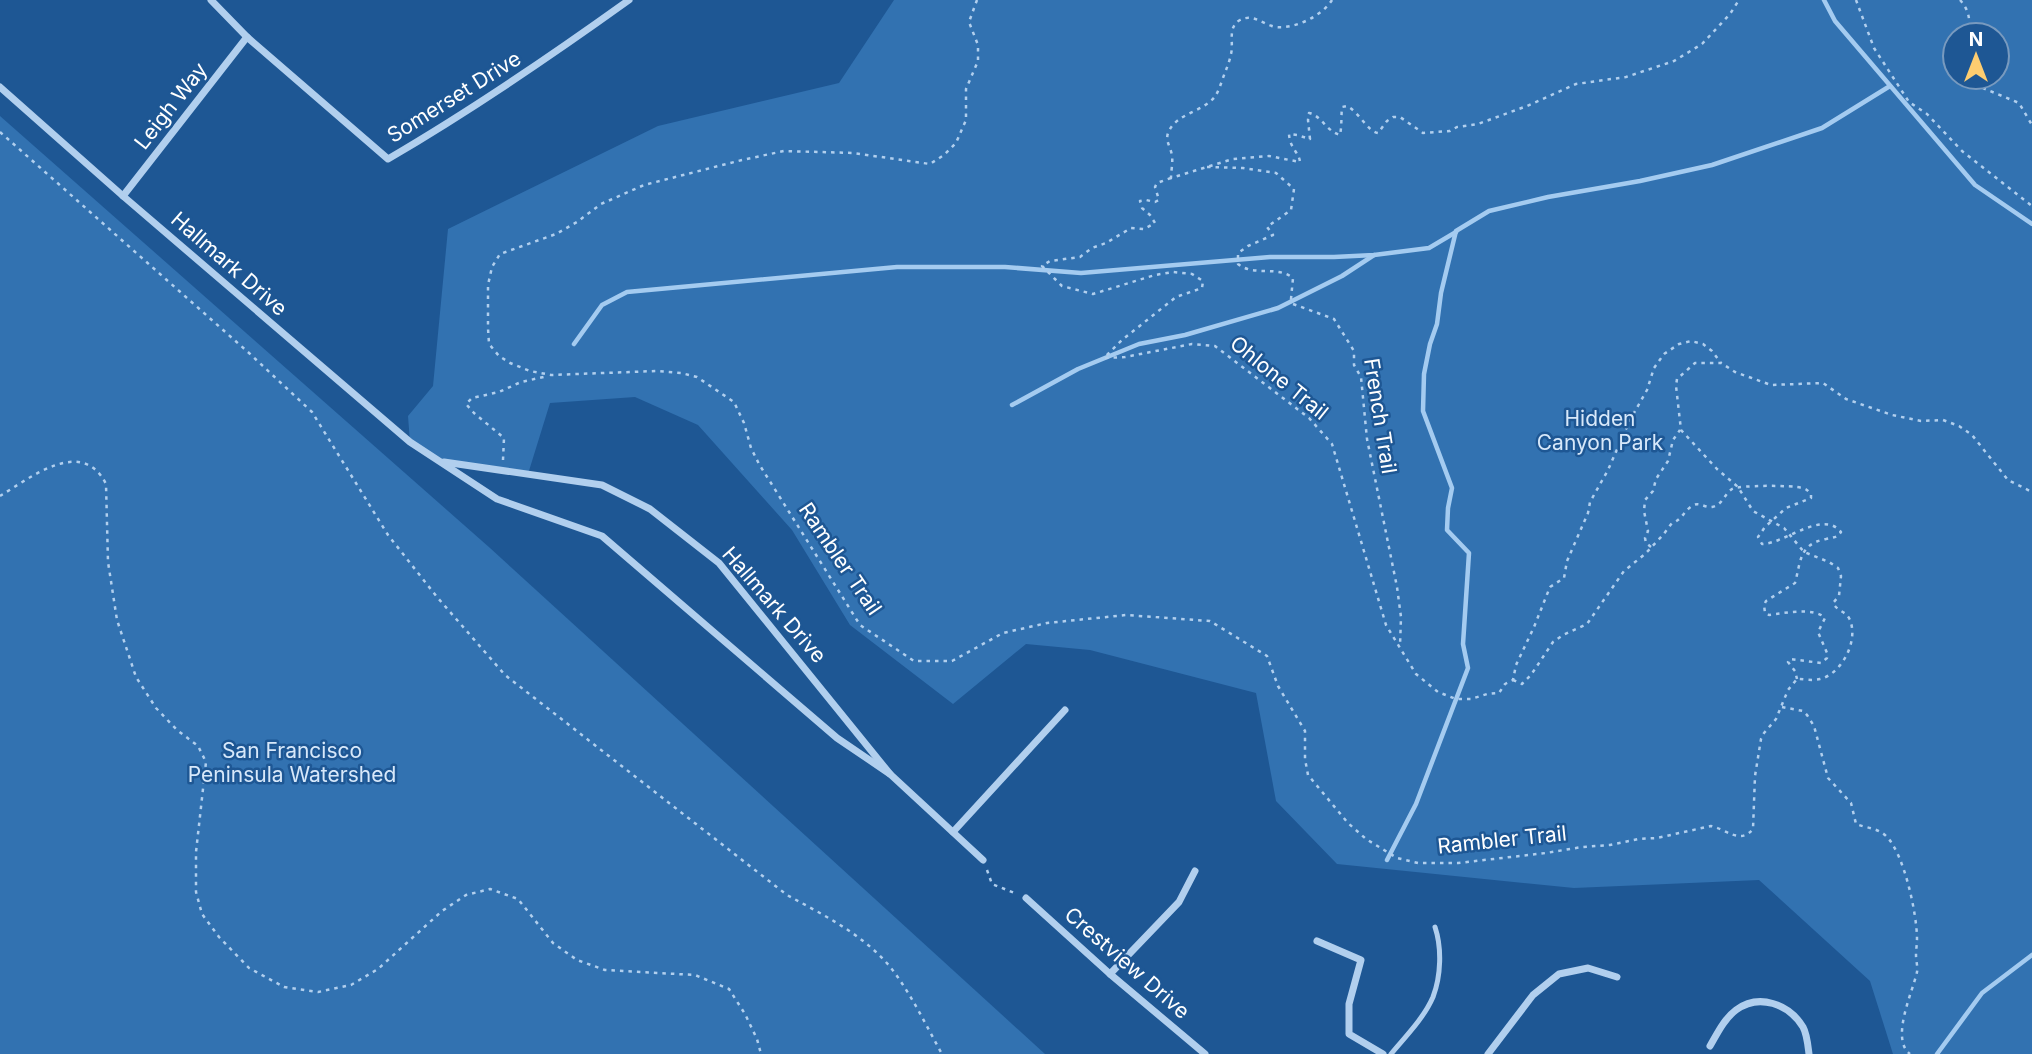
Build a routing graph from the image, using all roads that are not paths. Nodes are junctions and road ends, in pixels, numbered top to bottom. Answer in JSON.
{"nodes":[{"id":1,"x":211,"y":0,"type":"edge"},
{"id":2,"x":629,"y":0,"type":"edge"},
{"id":3,"x":247,"y":37,"type":"junction"},
{"id":4,"x":0,"y":87,"type":"edge"},
{"id":5,"x":123,"y":196,"type":"junction"},
{"id":6,"x":441,"y":462,"type":"junction"},
{"id":7,"x":1065,"y":710,"type":"dead end"},
{"id":8,"x":890,"y":774,"type":"junction"},
{"id":9,"x":953,"y":832,"type":"junction"},
{"id":10,"x":983,"y":860,"type":"road end"},
{"id":11,"x":1195,"y":871,"type":"dead end"},
{"id":12,"x":1026,"y":898,"type":"road end"},
{"id":13,"x":1435,"y":927,"type":"dead end"},
{"id":14,"x":1317,"y":941,"type":"dead end"},
{"id":15,"x":1110,"y":974,"type":"junction"},
{"id":16,"x":1617,"y":977,"type":"dead end"},
{"id":17,"x":1710,"y":1046,"type":"dead end"},
{"id":18,"x":1205,"y":1054,"type":"edge"},
{"id":19,"x":1383,"y":1054,"type":"edge"},
{"id":20,"x":1391,"y":1054,"type":"edge"},
{"id":21,"x":1488,"y":1054,"type":"edge"},
{"id":22,"x":1809,"y":1054,"type":"edge"}],
"edges":[{"from":1,"to":3,"type":"street","name":"Somerset Drive"},
{"from":2,"to":3,"type":"street","name":"Somerset Drive"},
{"from":3,"to":5,"type":"street","name":"Leigh Way"},
{"from":4,"to":5,"type":"street","name":"Hallmark Drive"},
{"from":5,"to":6,"type":"street","name":"Hallmark Drive"},
{"from":6,"to":8,"type":"street","name":"Hallmark Drive"},
{"from":6,"to":8,"type":"street","name":"Hallmark Drive"},
{"from":7,"to":9,"type":"street"},
{"from":8,"to":9,"type":"street","name":"Hallmark Drive"},
{"from":9,"to":10,"type":"street","name":"Hallmark Drive"},
{"from":11,"to":15,"type":"street"},
{"from":12,"to":15,"type":"street","name":"Crestview Drive"},
{"from":13,"to":20,"type":"lane"},
{"from":14,"to":19,"type":"street"},
{"from":15,"to":18,"type":"street","name":"Crestview Drive"},
{"from":16,"to":21,"type":"street"},
{"from":17,"to":22,"type":"street"}]}
